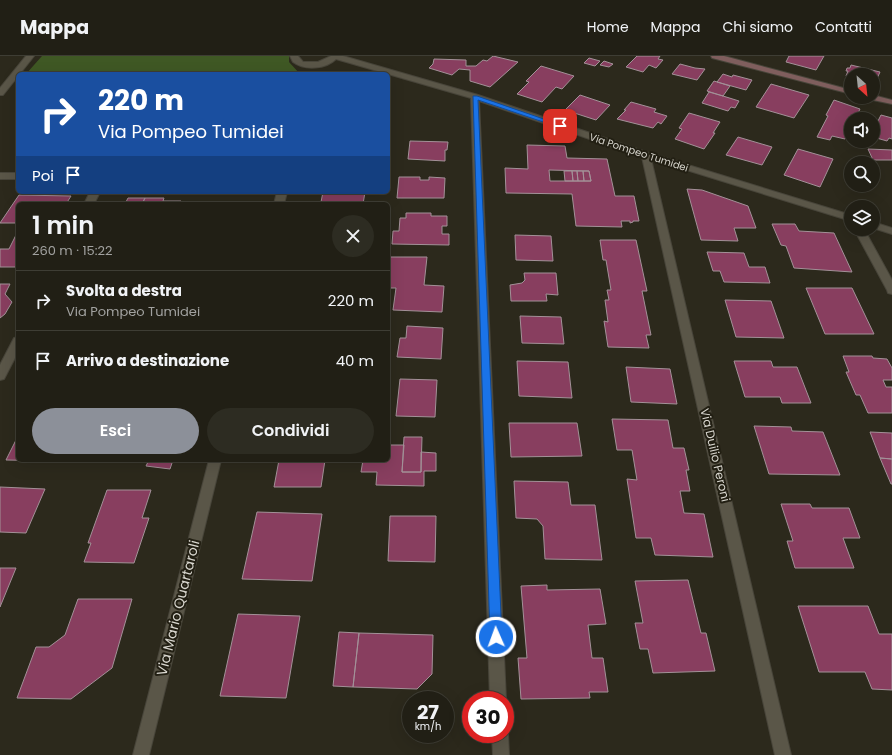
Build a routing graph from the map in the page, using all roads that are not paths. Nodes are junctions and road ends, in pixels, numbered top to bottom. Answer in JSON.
{"nodes":[{"id":1,"x":30,"y":56,"type":"edge"},
{"id":2,"x":294,"y":56,"type":"edge"},
{"id":3,"x":335,"y":56,"type":"edge"},
{"id":4,"x":715,"y":56,"type":"edge"},
{"id":5,"x":314,"y":66,"type":"junction"},
{"id":6,"x":17,"y":72,"type":"edge"},
{"id":7,"x":312,"y":72,"type":"edge"},
{"id":8,"x":390,"y":72,"type":"edge"},
{"id":9,"x":390,"y":72,"type":"edge"},
{"id":10,"x":16,"y":73,"type":"edge"},
{"id":11,"x":844,"y":90,"type":"edge"},
{"id":12,"x":0,"y":93,"type":"edge"},
{"id":13,"x":475,"y":97,"type":"junction"},
{"id":14,"x":880,"y":99,"type":"edge"},
{"id":15,"x":892,"y":102,"type":"edge"},
{"id":16,"x":646,"y":155,"type":"junction"},
{"id":17,"x":0,"y":176,"type":"edge"},
{"id":18,"x":16,"y":176,"type":"edge"},
{"id":19,"x":844,"y":216,"type":"edge"},
{"id":20,"x":880,"y":227,"type":"edge"},
{"id":21,"x":892,"y":230,"type":"edge"},
{"id":22,"x":863,"y":236,"type":"edge"},
{"id":23,"x":892,"y":290,"type":"edge"},
{"id":24,"x":16,"y":345,"type":"edge"},
{"id":25,"x":0,"y":376,"type":"edge"},
{"id":26,"x":214,"y":462,"type":"edge"},
{"id":27,"x":498,"y":691,"type":"edge"},
{"id":28,"x":500,"y":743,"type":"edge"},
{"id":29,"x":141,"y":755,"type":"edge"},
{"id":30,"x":501,"y":755,"type":"edge"},
{"id":31,"x":783,"y":755,"type":"edge"}],
"edges":[{"from":1,"to":6,"type":"street"},
{"from":2,"to":5,"type":"street"},
{"from":3,"to":5,"type":"street"},
{"from":3,"to":9,"type":"street","name":"Via Pompeo Tumidei"},
{"from":4,"to":11,"type":"main road"},
{"from":5,"to":7,"type":"street"},
{"from":8,"to":13,"type":"street","name":"Via Pompeo Tumidei"},
{"from":10,"to":12,"type":"street"},
{"from":13,"to":16,"type":"street","name":"Via Pompeo Tumidei"},
{"from":13,"to":27,"type":"street"},
{"from":14,"to":15,"type":"main road"},
{"from":16,"to":19,"type":"street","name":"Via Pompeo Tumidei"},
{"from":16,"to":31,"type":"street","name":"Via Duilio Peroni"},
{"from":17,"to":18,"type":"street"},
{"from":20,"to":21,"type":"street"},
{"from":22,"to":23,"type":"street"},
{"from":24,"to":25,"type":"street"},
{"from":26,"to":29,"type":"street","name":"Via Mario Quartaroli"},
{"from":28,"to":30,"type":"street"}]}
